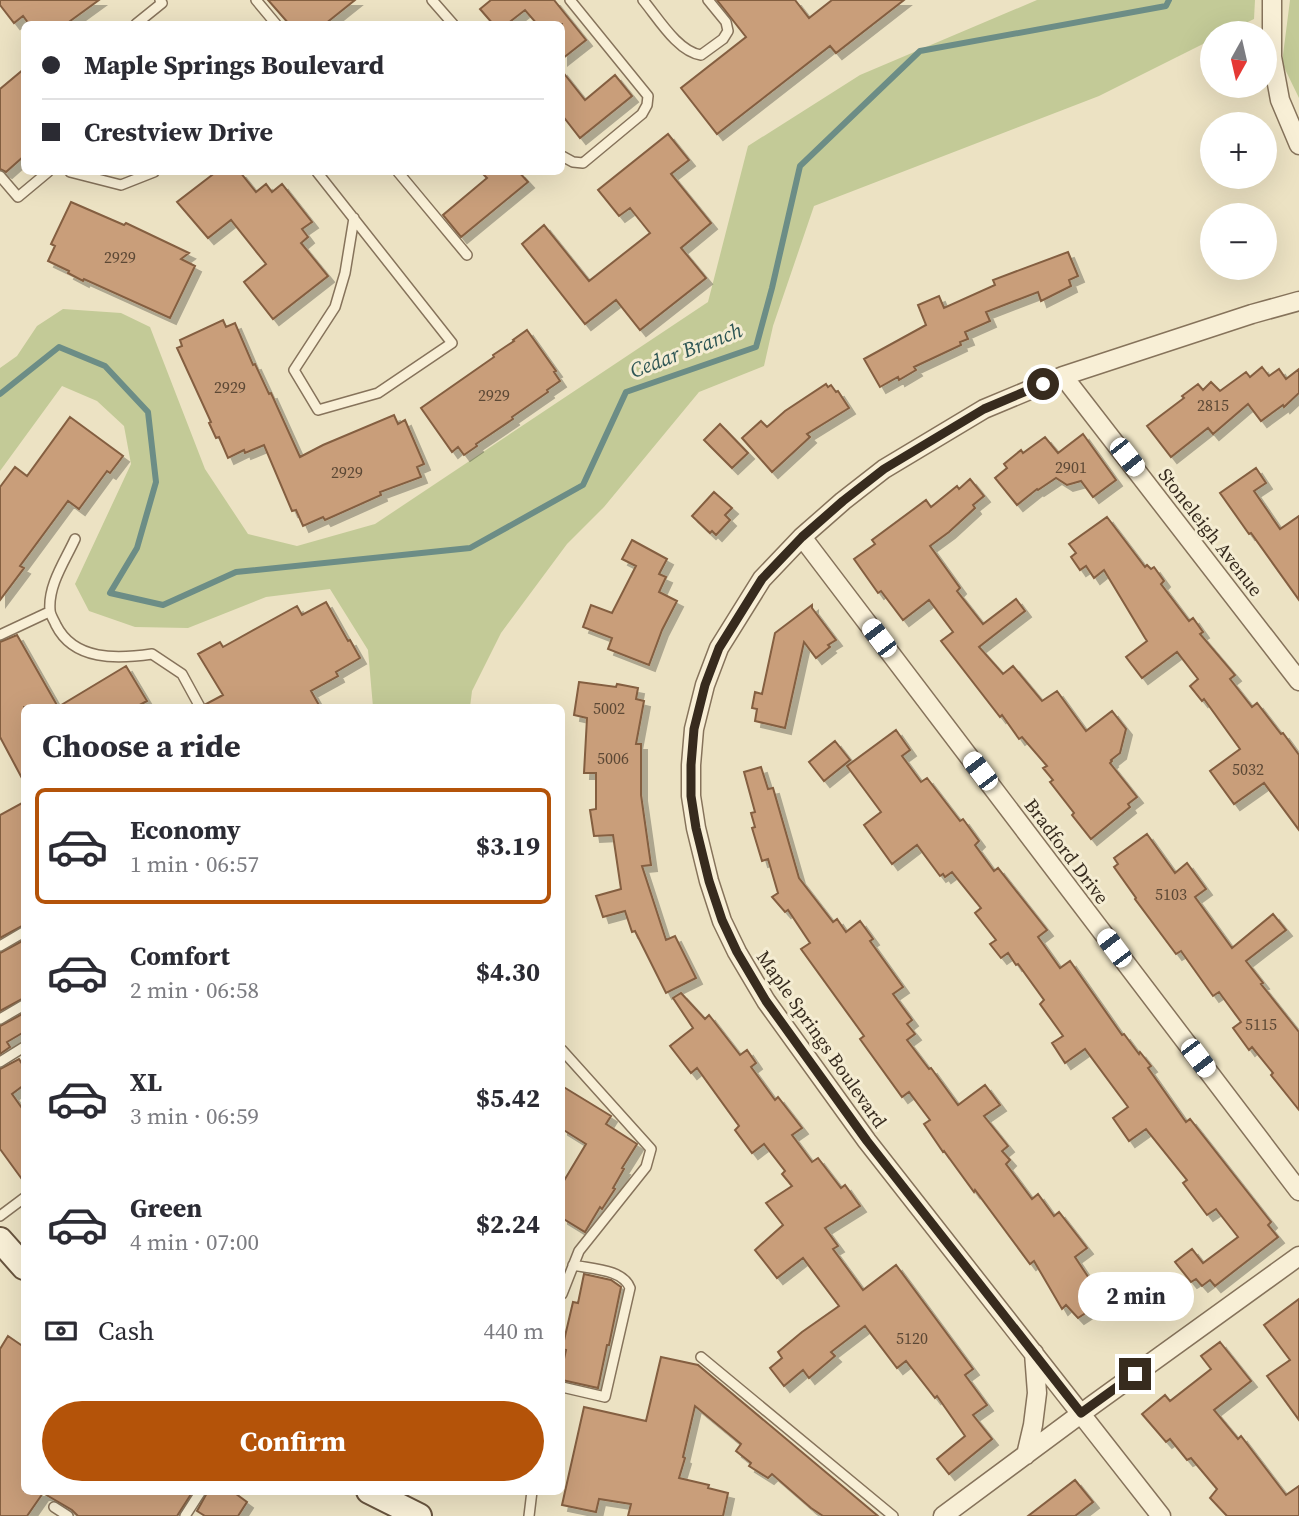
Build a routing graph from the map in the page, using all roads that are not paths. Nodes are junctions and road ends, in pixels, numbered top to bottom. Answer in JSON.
{"nodes":[{"id":1,"x":160,"y":0,"type":"edge"},
{"id":2,"x":256,"y":0,"type":"edge"},
{"id":3,"x":432,"y":0,"type":"edge"},
{"id":4,"x":570,"y":0,"type":"edge"},
{"id":5,"x":643,"y":0,"type":"edge"},
{"id":6,"x":708,"y":0,"type":"edge"},
{"id":7,"x":1272,"y":0,"type":"edge"},
{"id":8,"x":140,"y":21,"type":"edge"},
{"id":9,"x":274,"y":21,"type":"edge"},
{"id":10,"x":450,"y":21,"type":"edge"},
{"id":11,"x":1299,"y":145,"type":"edge"},
{"id":12,"x":565,"y":158,"type":"edge"},
{"id":13,"x":44,"y":175,"type":"edge"},
{"id":14,"x":82,"y":175,"type":"edge"},
{"id":15,"x":146,"y":175,"type":"edge"},
{"id":16,"x":319,"y":175,"type":"edge"},
{"id":17,"x":400,"y":175,"type":"edge"},
{"id":18,"x":0,"y":176,"type":"edge"},
{"id":19,"x":354,"y":218,"type":"junction"},
{"id":20,"x":467,"y":255,"type":"dead end"},
{"id":21,"x":1299,"y":301,"type":"edge"},
{"id":22,"x":1063,"y":376,"type":"junction"},
{"id":23,"x":802,"y":537,"type":"junction"},
{"id":24,"x":75,"y":539,"type":"dead end"},
{"id":25,"x":49,"y":612,"type":"junction"},
{"id":26,"x":0,"y":635,"type":"edge"},
{"id":27,"x":1299,"y":681,"type":"edge"},
{"id":28,"x":198,"y":704,"type":"edge"},
{"id":29,"x":21,"y":934,"type":"edge"},
{"id":30,"x":0,"y":946,"type":"edge"},
{"id":31,"x":21,"y":1007,"type":"edge"},
{"id":32,"x":0,"y":1019,"type":"edge"},
{"id":33,"x":21,"y":1049,"type":"edge"},
{"id":34,"x":565,"y":1053,"type":"edge"},
{"id":35,"x":0,"y":1062,"type":"edge"},
{"id":36,"x":1299,"y":1191,"type":"edge"},
{"id":37,"x":21,"y":1200,"type":"edge"},
{"id":38,"x":0,"y":1216,"type":"edge"},
{"id":39,"x":1299,"y":1256,"type":"edge"},
{"id":40,"x":573,"y":1265,"type":"junction"},
{"id":41,"x":565,"y":1286,"type":"edge"},
{"id":42,"x":1034,"y":1353,"type":"junction"},
{"id":43,"x":701,"y":1357,"type":"dead end"},
{"id":44,"x":565,"y":1388,"type":"edge"},
{"id":45,"x":1081,"y":1413,"type":"junction"},
{"id":46,"x":1026,"y":1455,"type":"junction"},
{"id":47,"x":198,"y":1495,"type":"edge"},
{"id":48,"x":377,"y":1495,"type":"edge"},
{"id":49,"x":531,"y":1495,"type":"edge"},
{"id":50,"x":54,"y":1507,"type":"dead end"},
{"id":51,"x":68,"y":1516,"type":"edge"},
{"id":52,"x":185,"y":1516,"type":"edge"},
{"id":53,"x":419,"y":1516,"type":"edge"},
{"id":54,"x":528,"y":1516,"type":"edge"},
{"id":55,"x":893,"y":1516,"type":"edge"},
{"id":56,"x":943,"y":1516,"type":"edge"},
{"id":57,"x":1161,"y":1516,"type":"edge"}],
"edges":[{"from":1,"to":8,"type":"lane"},
{"from":2,"to":9,"type":"lane"},
{"from":3,"to":10,"type":"lane"},
{"from":4,"to":12,"type":"lane"},
{"from":5,"to":6,"type":"lane"},
{"from":7,"to":11,"type":"street"},
{"from":13,"to":18,"type":"lane"},
{"from":14,"to":15,"type":"lane"},
{"from":16,"to":19,"type":"lane"},
{"from":17,"to":20,"type":"lane"},
{"from":19,"to":19,"type":"lane"},
{"from":21,"to":22,"type":"street","name":"Maple Springs Boulevard"},
{"from":22,"to":23,"type":"street","name":"Maple Springs Boulevard"},
{"from":22,"to":27,"type":"street","name":"Stoneleigh Avenue"},
{"from":23,"to":36,"type":"street","name":"Bradford Drive"},
{"from":23,"to":42,"type":"street","name":"Maple Springs Boulevard"},
{"from":24,"to":25,"type":"lane"},
{"from":25,"to":26,"type":"lane"},
{"from":25,"to":28,"type":"lane"},
{"from":29,"to":30,"type":"lane"},
{"from":31,"to":32,"type":"lane"},
{"from":33,"to":35,"type":"lane"},
{"from":34,"to":40,"type":"lane"},
{"from":37,"to":38,"type":"lane"},
{"from":39,"to":45,"type":"street"},
{"from":40,"to":41,"type":"lane"},
{"from":40,"to":44,"type":"lane"},
{"from":42,"to":45,"type":"street","name":"Maple Springs Boulevard"},
{"from":42,"to":46,"type":"street"},
{"from":43,"to":55,"type":"lane"},
{"from":45,"to":46,"type":"street"},
{"from":45,"to":57,"type":"street","name":"Maple Springs Boulevard"},
{"from":46,"to":56,"type":"street"},
{"from":47,"to":52,"type":"lane"},
{"from":48,"to":53,"type":"main road"},
{"from":49,"to":54,"type":"lane"},
{"from":50,"to":51,"type":"lane"}]}
